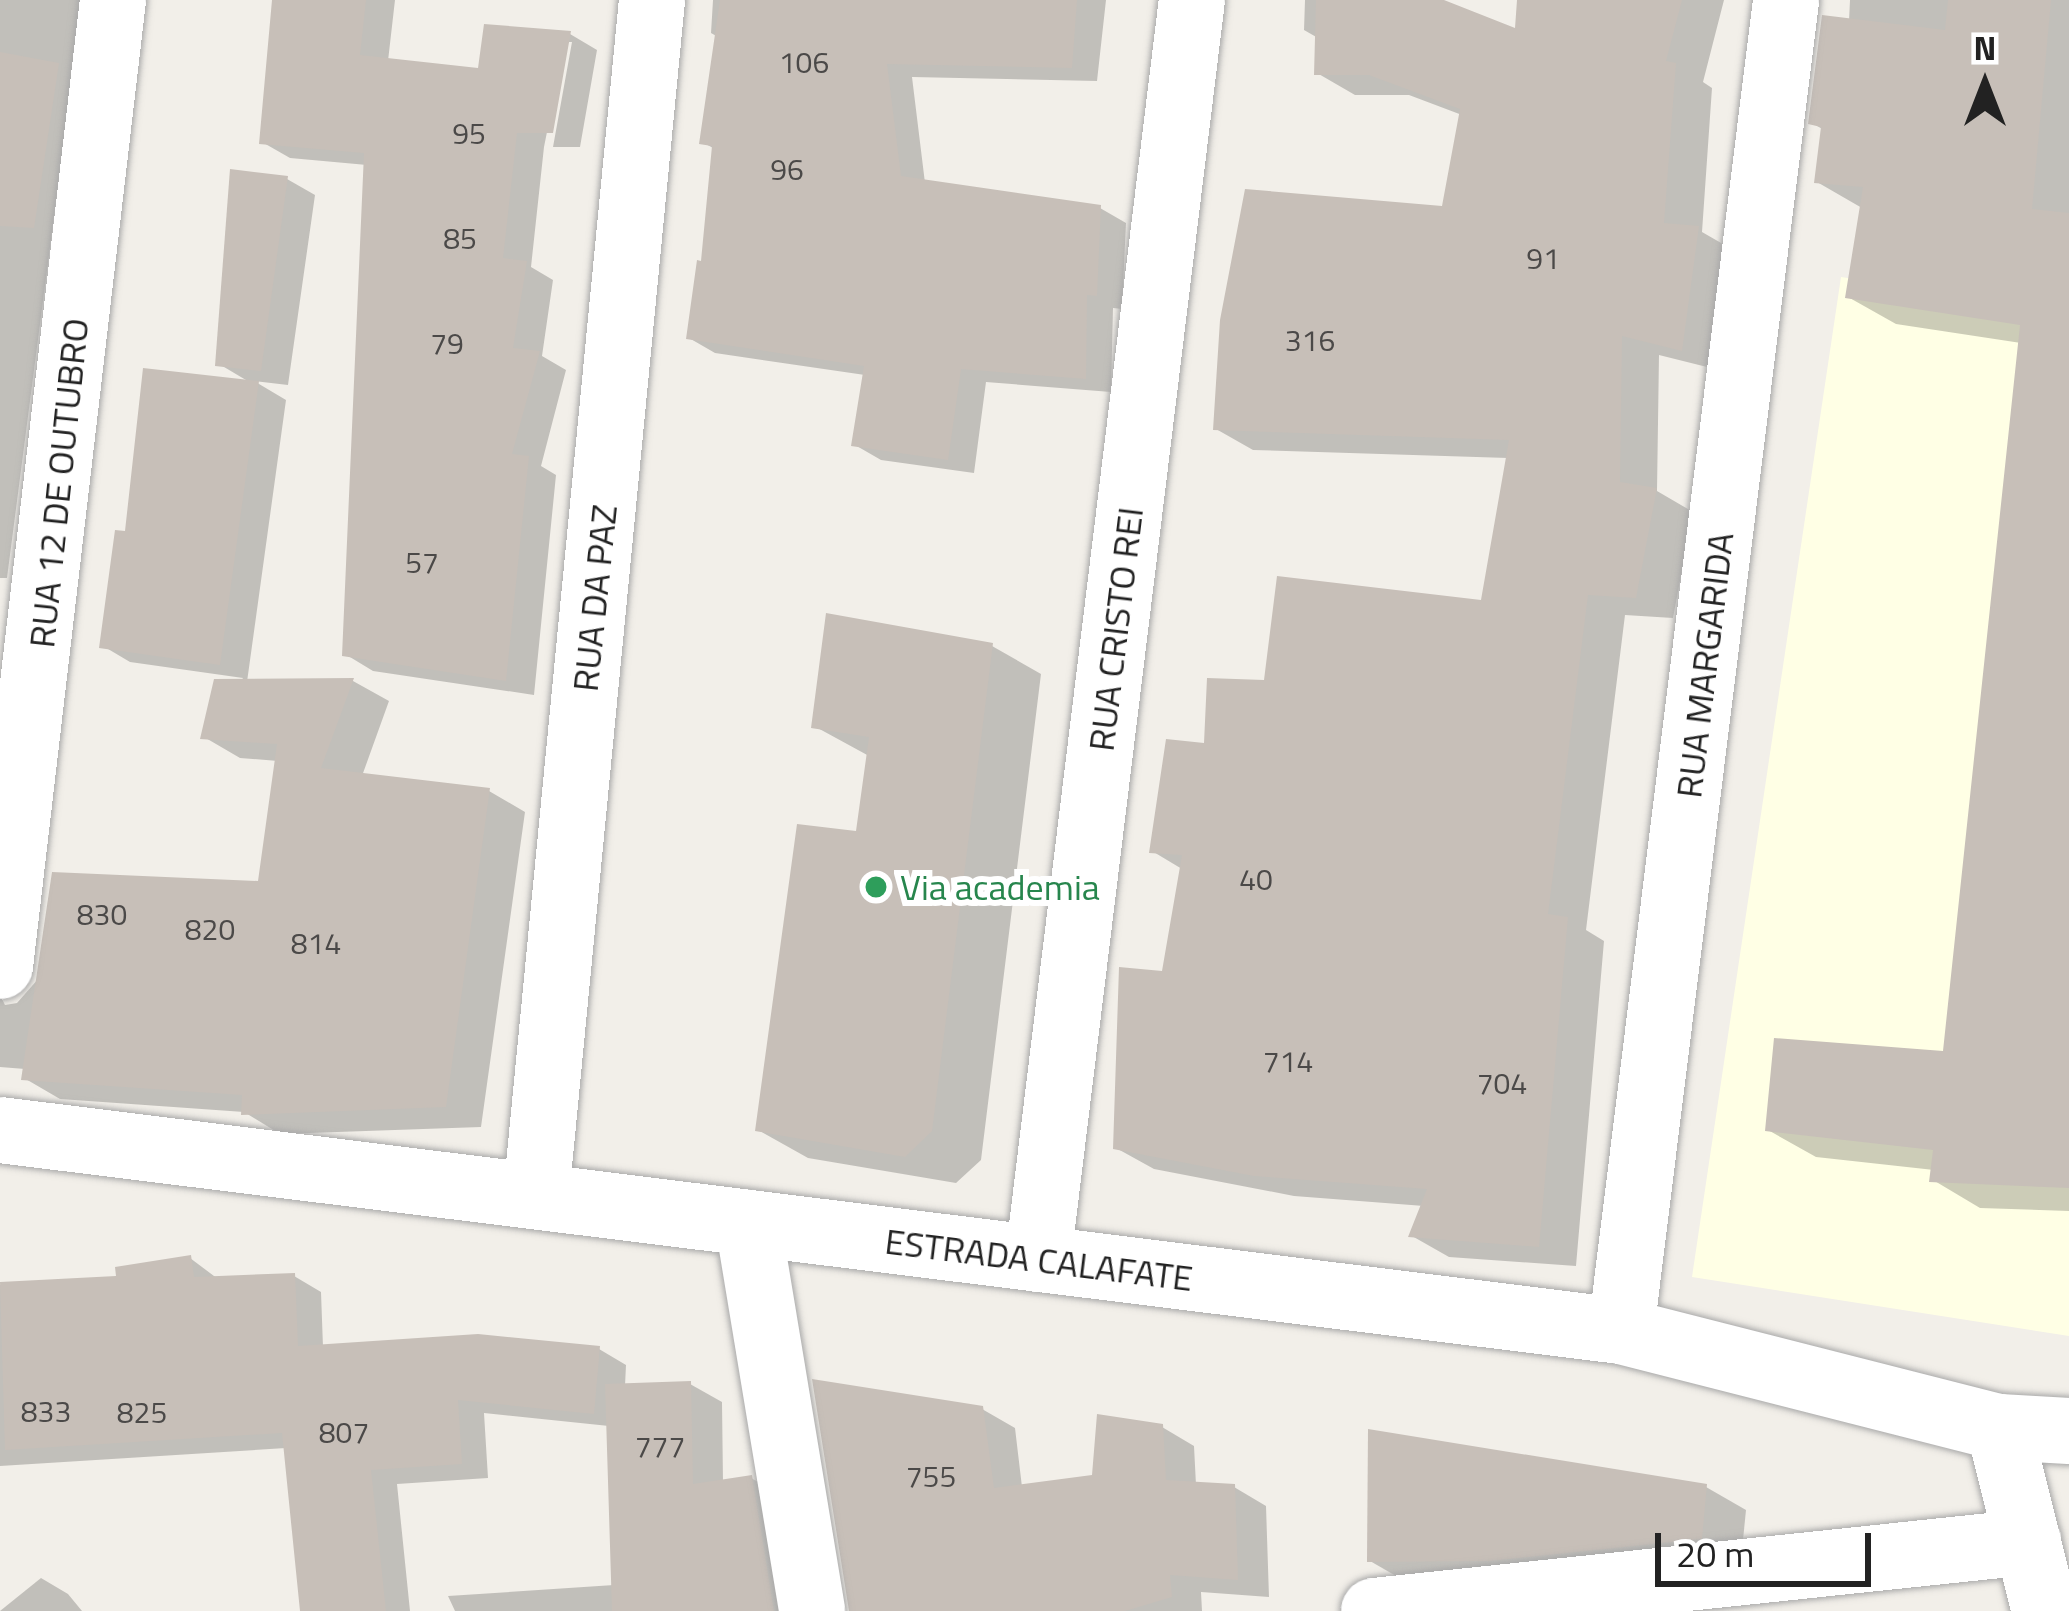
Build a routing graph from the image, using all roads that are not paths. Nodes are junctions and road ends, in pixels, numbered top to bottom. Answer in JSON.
{"nodes":[{"id":1,"x":113,"y":0,"type":"edge"},
{"id":2,"x":652,"y":0,"type":"edge"},
{"id":3,"x":1192,"y":0,"type":"edge"},
{"id":4,"x":1786,"y":0,"type":"edge"},
{"id":5,"x":0,"y":966,"type":"edge"},
{"id":6,"x":0,"y":1130,"type":"edge"},
{"id":7,"x":536,"y":1196,"type":"junction"},
{"id":8,"x":748,"y":1223,"type":"junction"},
{"id":9,"x":1038,"y":1259,"type":"junction"},
{"id":10,"x":1621,"y":1331,"type":"junction"},
{"id":11,"x":1999,"y":1427,"type":"junction"},
{"id":12,"x":2069,"y":1430,"type":"edge"},
{"id":13,"x":2028,"y":1542,"type":"junction"},
{"id":14,"x":812,"y":1611,"type":"edge"},
{"id":15,"x":1374,"y":1611,"type":"edge"},
{"id":16,"x":2045,"y":1611,"type":"edge"}],
"edges":[{"from":1,"to":5,"type":"street","name":"RUA 12 DE OUTUBRO"},
{"from":2,"to":7,"type":"street","name":"RUA DA PAZ"},
{"from":3,"to":9,"type":"street","name":"RUA CRISTO REI"},
{"from":4,"to":10,"type":"street","name":"RUA MARGARIDA"},
{"from":6,"to":7,"type":"street","name":"ESTRADA CALAFATE"},
{"from":7,"to":8,"type":"street","name":"ESTRADA CALAFATE"},
{"from":8,"to":9,"type":"street","name":"ESTRADA CALAFATE"},
{"from":8,"to":14,"type":"street"},
{"from":9,"to":10,"type":"street","name":"ESTRADA CALAFATE"},
{"from":10,"to":11,"type":"street","name":"ESTRADA CALAFATE"},
{"from":11,"to":12,"type":"street","name":"ESTRADA CALAFATE"},
{"from":11,"to":13,"type":"street"},
{"from":13,"to":15,"type":"street"},
{"from":13,"to":16,"type":"street"}]}
